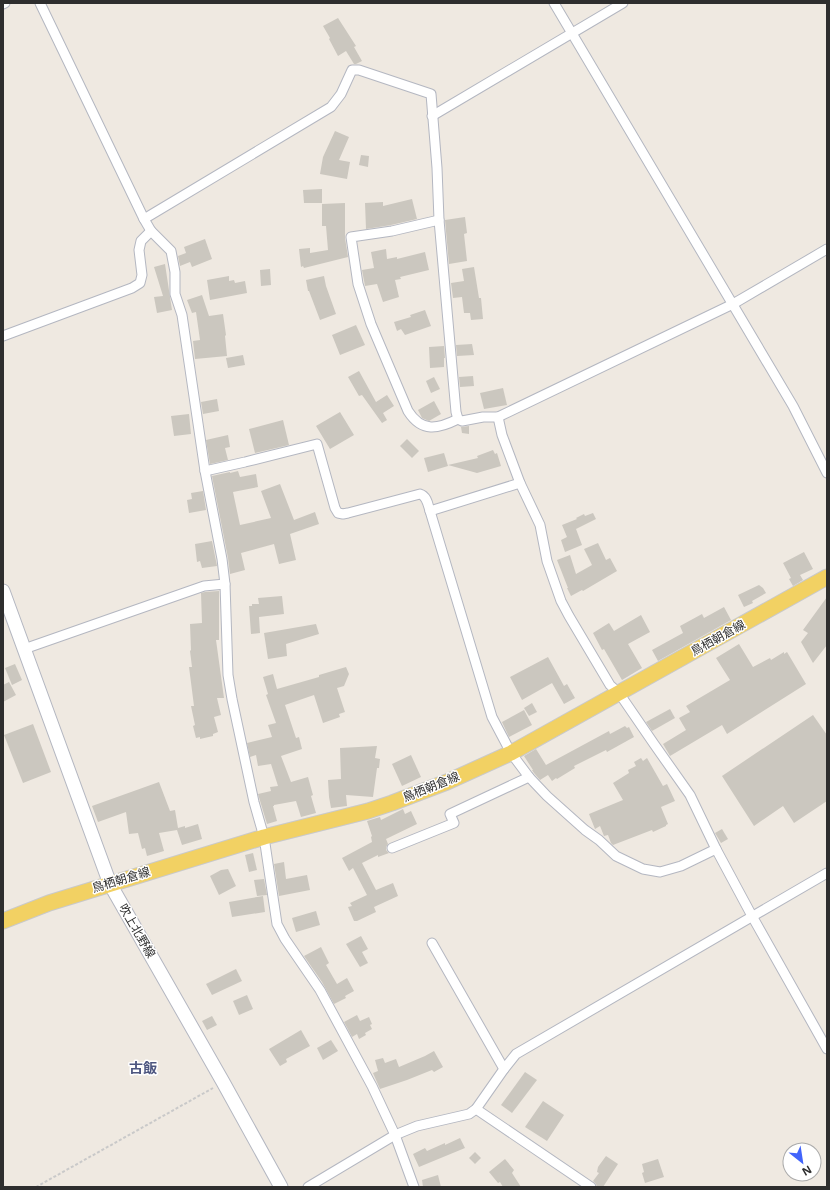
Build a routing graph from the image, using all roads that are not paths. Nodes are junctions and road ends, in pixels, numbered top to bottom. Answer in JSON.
{"nodes":[{"id":1,"x":40,"y":3,"type":"edge"},
{"id":2,"x":554,"y":3,"type":"edge"},
{"id":3,"x":623,"y":3,"type":"edge"},
{"id":4,"x":571,"y":34,"type":"junction"},
{"id":5,"x":432,"y":116,"type":"junction"},
{"id":6,"x":144,"y":218,"type":"junction"},
{"id":7,"x":438,"y":220,"type":"junction"},
{"id":8,"x":151,"y":231,"type":"junction"},
{"id":9,"x":827,"y":249,"type":"edge"},
{"id":10,"x":733,"y":304,"type":"junction"},
{"id":11,"x":3,"y":336,"type":"edge"},
{"id":12,"x":498,"y":417,"type":"junction"},
{"id":13,"x":458,"y":419,"type":"junction"},
{"id":14,"x":205,"y":471,"type":"junction"},
{"id":15,"x":827,"y":473,"type":"edge"},
{"id":16,"x":520,"y":483,"type":"junction"},
{"id":17,"x":430,"y":511,"type":"junction"},
{"id":18,"x":824,"y":582,"type":"edge"},
{"id":19,"x":225,"y":584,"type":"junction"},
{"id":20,"x":3,"y":591,"type":"edge"},
{"id":21,"x":7,"y":613,"type":"edge"},
{"id":22,"x":24,"y":649,"type":"junction"},
{"id":23,"x":619,"y":693,"type":"junction"},
{"id":24,"x":511,"y":753,"type":"junction"},
{"id":25,"x":529,"y":776,"type":"junction"},
{"id":26,"x":264,"y":837,"type":"junction"},
{"id":27,"x":392,"y":848,"type":"dead end"},
{"id":28,"x":716,"y":849,"type":"junction"},
{"id":29,"x":827,"y":873,"type":"edge"},
{"id":30,"x":110,"y":884,"type":"junction"},
{"id":31,"x":752,"y":916,"type":"junction"},
{"id":32,"x":3,"y":920,"type":"edge"},
{"id":33,"x":432,"y":944,"type":"dead end"},
{"id":34,"x":827,"y":1049,"type":"edge"},
{"id":35,"x":504,"y":1069,"type":"junction"},
{"id":36,"x":476,"y":1109,"type":"junction"},
{"id":37,"x":395,"y":1135,"type":"junction"},
{"id":38,"x":585,"y":1186,"type":"edge"},
{"id":39,"x":281,"y":1187,"type":"edge"},
{"id":40,"x":308,"y":1187,"type":"edge"},
{"id":41,"x":414,"y":1187,"type":"edge"}],
"edges":[{"from":1,"to":6,"type":"street"},
{"from":2,"to":4,"type":"street"},
{"from":3,"to":4,"type":"street"},
{"from":4,"to":5,"type":"street"},
{"from":4,"to":10,"type":"street"},
{"from":5,"to":6,"type":"street"},
{"from":5,"to":7,"type":"street"},
{"from":6,"to":8,"type":"street"},
{"from":7,"to":13,"type":"street"},
{"from":7,"to":13,"type":"street"},
{"from":8,"to":11,"type":"street"},
{"from":8,"to":14,"type":"street"},
{"from":9,"to":10,"type":"street"},
{"from":10,"to":12,"type":"street"},
{"from":10,"to":15,"type":"street"},
{"from":12,"to":13,"type":"street"},
{"from":12,"to":16,"type":"street"},
{"from":14,"to":17,"type":"street"},
{"from":14,"to":19,"type":"street"},
{"from":16,"to":17,"type":"street"},
{"from":16,"to":23,"type":"street"},
{"from":17,"to":24,"type":"street"},
{"from":18,"to":23,"type":"main road","name":"鳥栖朝倉線"},
{"from":19,"to":22,"type":"street"},
{"from":19,"to":26,"type":"street"},
{"from":20,"to":21,"type":"main road","name":"吹上北野線"},
{"from":21,"to":22,"type":"main road","name":"吹上北野線"},
{"from":22,"to":30,"type":"main road","name":"吹上北野線"},
{"from":23,"to":24,"type":"main road","name":"鳥栖朝倉線"},
{"from":23,"to":28,"type":"street"},
{"from":24,"to":25,"type":"street"},
{"from":24,"to":26,"type":"main road","name":"鳥栖朝倉線"},
{"from":25,"to":27,"type":"street"},
{"from":25,"to":28,"type":"street"},
{"from":26,"to":30,"type":"main road","name":"鳥栖朝倉線"},
{"from":26,"to":37,"type":"street"},
{"from":28,"to":31,"type":"street"},
{"from":29,"to":31,"type":"street"},
{"from":30,"to":32,"type":"main road","name":"鳥栖朝倉線"},
{"from":30,"to":39,"type":"main road","name":"吹上北野線"},
{"from":31,"to":34,"type":"street"},
{"from":31,"to":35,"type":"street"},
{"from":33,"to":35,"type":"street"},
{"from":35,"to":36,"type":"street"},
{"from":36,"to":37,"type":"street"},
{"from":36,"to":38,"type":"street"},
{"from":37,"to":40,"type":"street"},
{"from":37,"to":41,"type":"street"}]}
